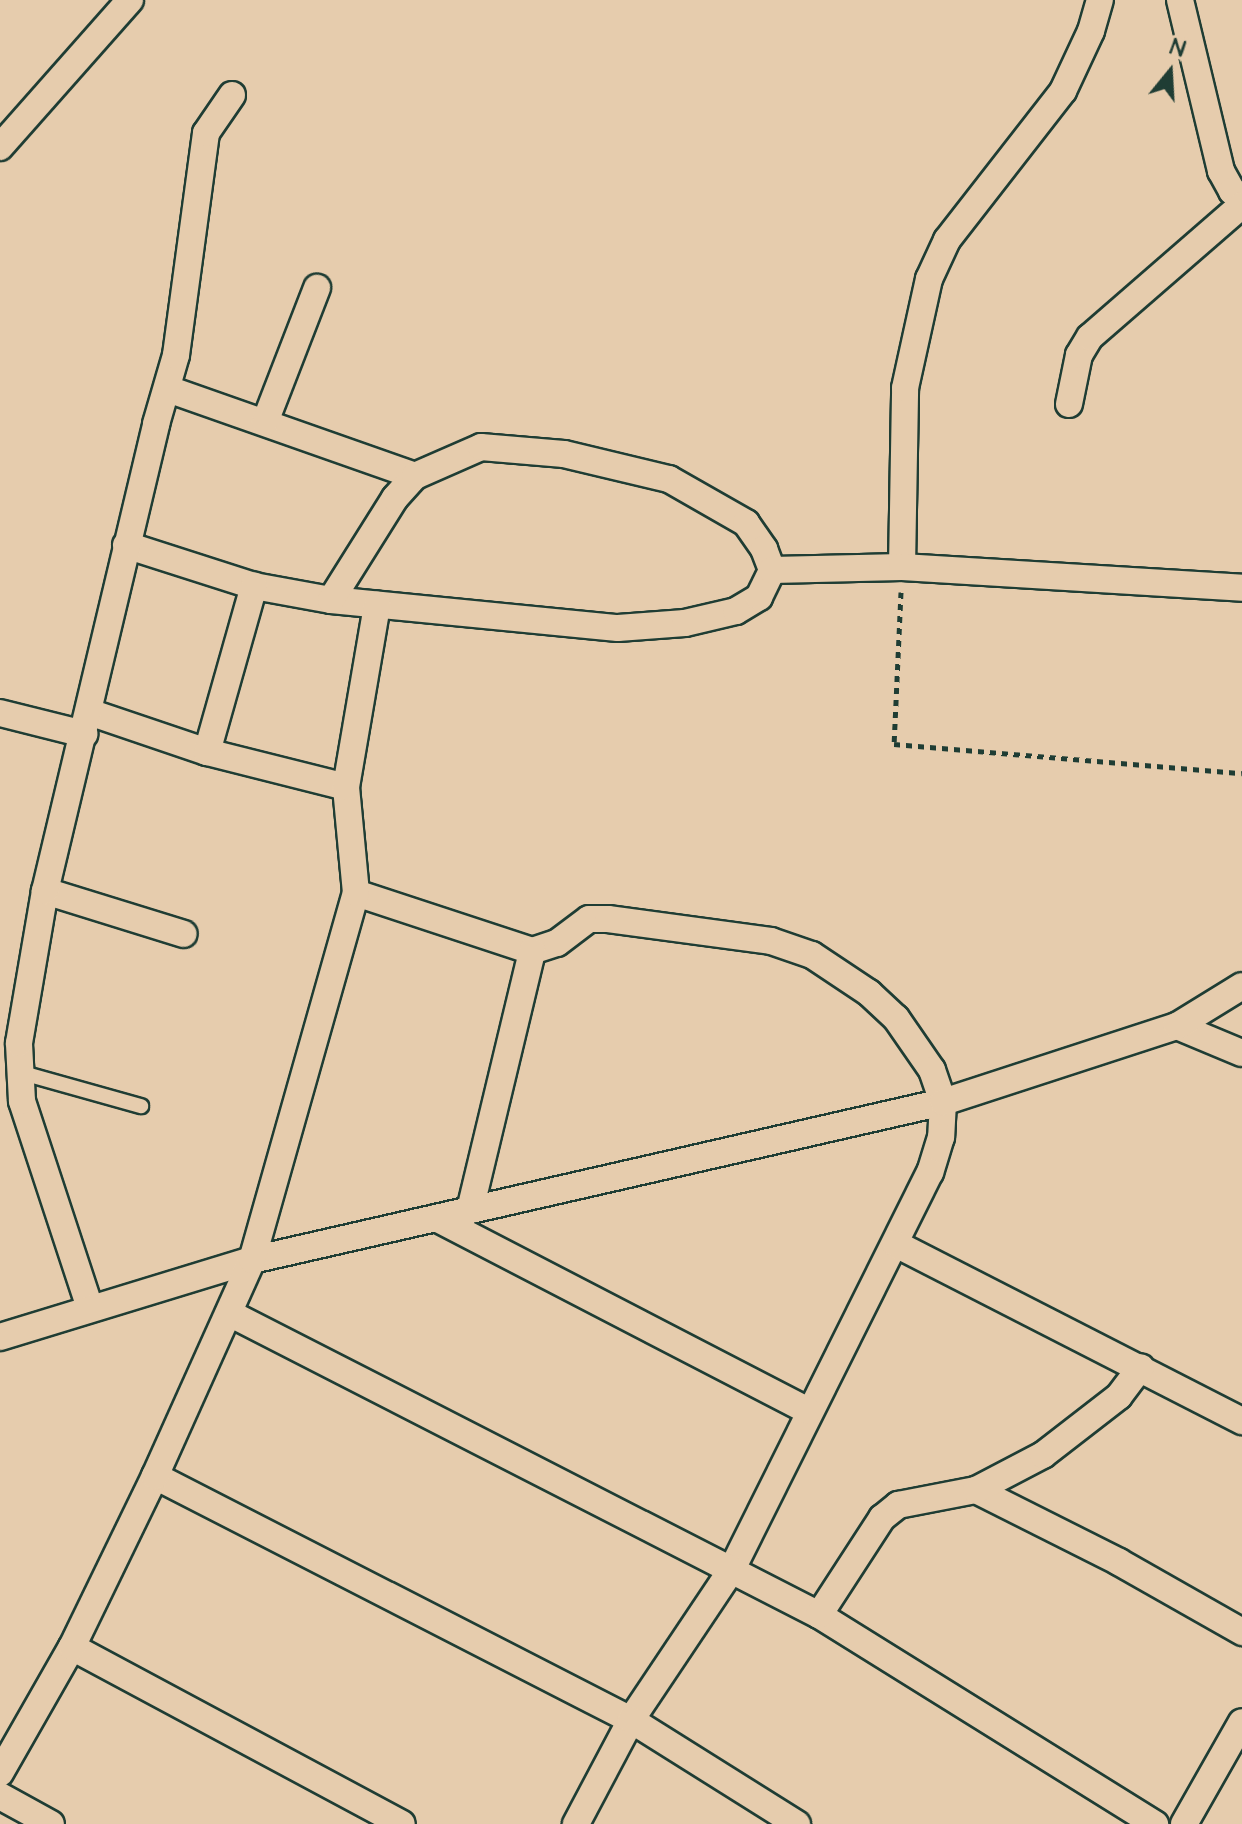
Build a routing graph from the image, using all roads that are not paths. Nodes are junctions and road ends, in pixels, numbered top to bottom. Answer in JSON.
{"nodes":[{"id":1,"x":1100,"y":0,"type":"edge"},
{"id":2,"x":1180,"y":0,"type":"edge"},
{"id":3,"x":117,"y":4,"type":"edge"},
{"id":4,"x":232,"y":95,"type":"dead end"},
{"id":5,"x":0,"y":147,"type":"edge"},
{"id":6,"x":1242,"y":197,"type":"edge"},
{"id":7,"x":1242,"y":205,"type":"edge"},
{"id":8,"x":317,"y":288,"type":"dead end"},
{"id":9,"x":168,"y":389,"type":"junction"},
{"id":10,"x":1069,"y":404,"type":"dead end"},
{"id":11,"x":265,"y":422,"type":"junction"},
{"id":12,"x":415,"y":476,"type":"junction"},
{"id":13,"x":126,"y":545,"type":"junction"},
{"id":14,"x":902,"y":567,"type":"junction"},
{"id":15,"x":772,"y":570,"type":"junction"},
{"id":16,"x":254,"y":586,"type":"junction"},
{"id":17,"x":1242,"y":588,"type":"edge"},
{"id":18,"x":331,"y":600,"type":"junction"},
{"id":19,"x":377,"y":605,"type":"junction"},
{"id":20,"x":0,"y":713,"type":"edge"},
{"id":21,"x":87,"y":723,"type":"junction"},
{"id":22,"x":207,"y":752,"type":"junction"},
{"id":23,"x":346,"y":787,"type":"junction"},
{"id":24,"x":45,"y":891,"type":"junction"},
{"id":25,"x":356,"y":893,"type":"junction"},
{"id":26,"x":184,"y":934,"type":"dead end"},
{"id":27,"x":532,"y":951,"type":"junction"},
{"id":28,"x":1242,"y":986,"type":"edge"},
{"id":29,"x":1177,"y":1026,"type":"junction"},
{"id":30,"x":1242,"y":1053,"type":"edge"},
{"id":31,"x":18,"y":1071,"type":"junction"},
{"id":32,"x":943,"y":1102,"type":"junction"},
{"id":33,"x":141,"y":1106,"type":"dead end"},
{"id":34,"x":470,"y":1210,"type":"junction"},
{"id":35,"x":436,"y":1218,"type":"junction"},
{"id":36,"x":896,"y":1244,"type":"junction"},
{"id":37,"x":252,"y":1260,"type":"junction"},
{"id":38,"x":90,"y":1308,"type":"junction"},
{"id":39,"x":229,"y":1313,"type":"junction"},
{"id":40,"x":0,"y":1337,"type":"edge"},
{"id":41,"x":1141,"y":1367,"type":"junction"},
{"id":42,"x":808,"y":1411,"type":"junction"},
{"id":43,"x":1242,"y":1421,"type":"edge"},
{"id":44,"x":155,"y":1476,"type":"junction"},
{"id":45,"x":976,"y":1490,"type":"junction"},
{"id":46,"x":732,"y":1569,"type":"junction"},
{"id":47,"x":819,"y":1615,"type":"junction"},
{"id":48,"x":1242,"y":1632,"type":"edge"},
{"id":49,"x":72,"y":1647,"type":"junction"},
{"id":50,"x":631,"y":1720,"type":"junction"},
{"id":51,"x":1242,"y":1722,"type":"edge"},
{"id":52,"x":0,"y":1773,"type":"edge"},
{"id":53,"x":0,"y":1796,"type":"edge"},
{"id":54,"x":396,"y":1823,"type":"edge"},
{"id":55,"x":51,"y":1824,"type":"edge"},
{"id":56,"x":576,"y":1824,"type":"edge"},
{"id":57,"x":797,"y":1824,"type":"edge"},
{"id":58,"x":1155,"y":1824,"type":"edge"},
{"id":59,"x":1184,"y":1824,"type":"edge"}],
"edges":[{"from":1,"to":14,"type":"street"},
{"from":2,"to":6,"type":"street"},
{"from":3,"to":5,"type":"street"},
{"from":4,"to":9,"type":"street"},
{"from":7,"to":10,"type":"street"},
{"from":8,"to":11,"type":"street"},
{"from":9,"to":11,"type":"street"},
{"from":9,"to":13,"type":"street"},
{"from":11,"to":12,"type":"street"},
{"from":12,"to":15,"type":"street"},
{"from":12,"to":18,"type":"street"},
{"from":13,"to":16,"type":"street"},
{"from":13,"to":21,"type":"street"},
{"from":14,"to":15,"type":"street"},
{"from":14,"to":17,"type":"street"},
{"from":15,"to":19,"type":"street"},
{"from":16,"to":18,"type":"street"},
{"from":16,"to":22,"type":"street"},
{"from":18,"to":19,"type":"street"},
{"from":19,"to":23,"type":"street"},
{"from":20,"to":21,"type":"street"},
{"from":21,"to":22,"type":"street"},
{"from":21,"to":24,"type":"street"},
{"from":22,"to":23,"type":"street"},
{"from":23,"to":25,"type":"street"},
{"from":24,"to":26,"type":"street"},
{"from":24,"to":31,"type":"street"},
{"from":25,"to":27,"type":"street"},
{"from":25,"to":37,"type":"street"},
{"from":27,"to":32,"type":"street"},
{"from":27,"to":34,"type":"street"},
{"from":28,"to":29,"type":"street"},
{"from":29,"to":30,"type":"street"},
{"from":29,"to":32,"type":"street"},
{"from":31,"to":33,"type":"lane"},
{"from":31,"to":38,"type":"street"},
{"from":32,"to":34,"type":"street"},
{"from":32,"to":36,"type":"street"},
{"from":34,"to":35,"type":"street"},
{"from":35,"to":37,"type":"street"},
{"from":35,"to":42,"type":"street"},
{"from":36,"to":41,"type":"street"},
{"from":36,"to":42,"type":"street"},
{"from":37,"to":38,"type":"street"},
{"from":37,"to":39,"type":"street"},
{"from":38,"to":40,"type":"street"},
{"from":39,"to":44,"type":"street"},
{"from":39,"to":46,"type":"street"},
{"from":41,"to":43,"type":"street"},
{"from":41,"to":45,"type":"street"},
{"from":42,"to":46,"type":"street"},
{"from":44,"to":49,"type":"street"},
{"from":44,"to":50,"type":"street"},
{"from":45,"to":47,"type":"street"},
{"from":45,"to":48,"type":"street"},
{"from":46,"to":47,"type":"street"},
{"from":46,"to":50,"type":"street"},
{"from":47,"to":58,"type":"street"},
{"from":49,"to":52,"type":"street"},
{"from":49,"to":54,"type":"street"},
{"from":50,"to":56,"type":"street"},
{"from":50,"to":57,"type":"street"},
{"from":51,"to":59,"type":"street"},
{"from":53,"to":55,"type":"street"}]}
